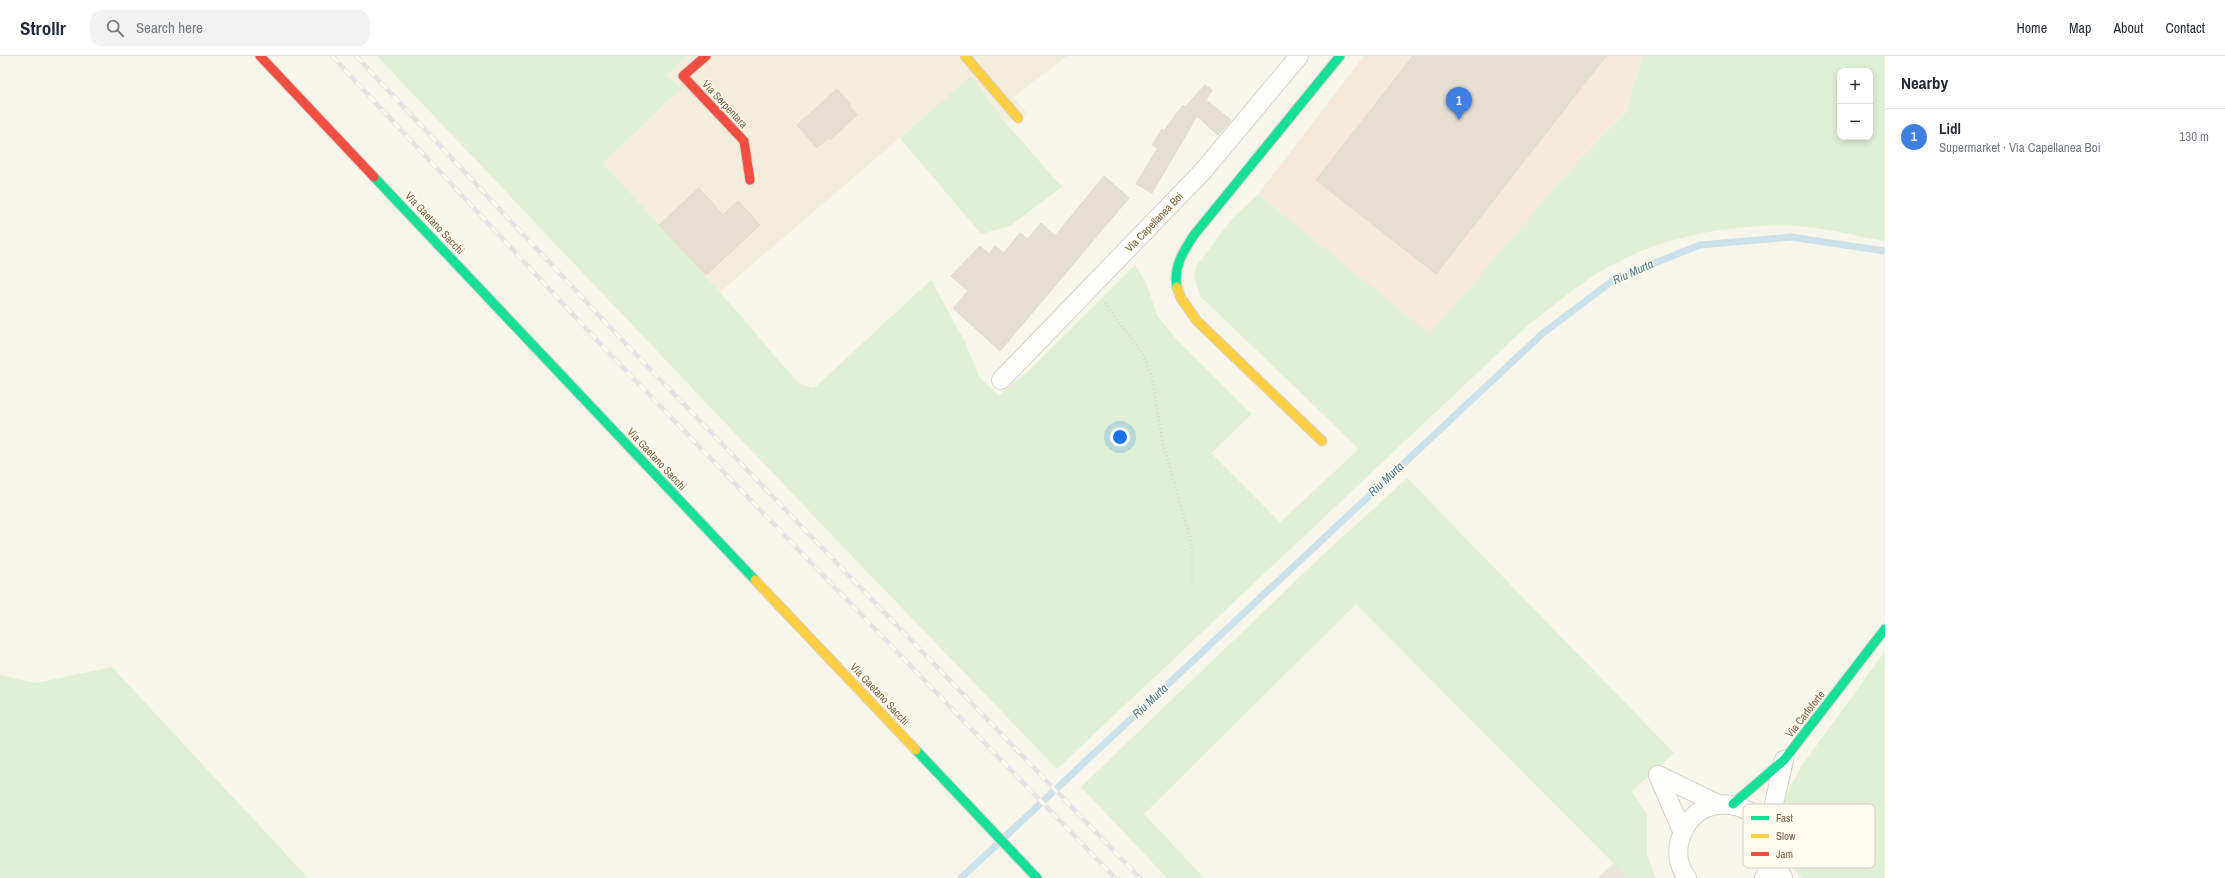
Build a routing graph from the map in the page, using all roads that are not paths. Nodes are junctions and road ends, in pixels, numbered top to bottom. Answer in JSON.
{"nodes":[{"id":1,"x":260,"y":56,"type":"edge"},
{"id":2,"x":706,"y":56,"type":"edge"},
{"id":3,"x":965,"y":56,"type":"edge"},
{"id":4,"x":1299,"y":56,"type":"edge"},
{"id":5,"x":1340,"y":56,"type":"edge"},
{"id":6,"x":1018,"y":118,"type":"dead end"},
{"id":7,"x":750,"y":180,"type":"dead end"},
{"id":8,"x":1001,"y":380,"type":"dead end"},
{"id":9,"x":1322,"y":441,"type":"dead end"},
{"id":10,"x":1885,"y":629,"type":"edge"},
{"id":11,"x":1784,"y":760,"type":"junction"},
{"id":12,"x":1726,"y":804,"type":"junction"},
{"id":13,"x":1774,"y":804,"type":"edge"},
{"id":14,"x":1743,"y":808,"type":"edge"},
{"id":15,"x":1682,"y":831,"type":"junction"},
{"id":16,"x":1769,"y":868,"type":"edge"},
{"id":17,"x":1778,"y":868,"type":"edge"},
{"id":18,"x":1037,"y":878,"type":"edge"},
{"id":19,"x":1687,"y":878,"type":"edge"},
{"id":20,"x":1764,"y":878,"type":"edge"},
{"id":21,"x":1783,"y":878,"type":"edge"}],
"edges":[{"from":1,"to":18,"type":"street","name":"Via Gaetano Sacchi"},
{"from":2,"to":7,"type":"street","name":"Via Serpentara"},
{"from":3,"to":6,"type":"street"},
{"from":4,"to":8,"type":"street","name":"Via Capellanea Boi"},
{"from":5,"to":9,"type":"street"},
{"from":10,"to":11,"type":"street","name":"Via Carloforte"},
{"from":11,"to":12,"type":"street","name":"Via Carloforte"},
{"from":11,"to":13,"type":"street"},
{"from":12,"to":14,"type":"street"},
{"from":12,"to":15,"type":"street"},
{"from":12,"to":15,"type":"street"},
{"from":15,"to":19,"type":"street"},
{"from":16,"to":20,"type":"street"},
{"from":17,"to":21,"type":"street"}]}
